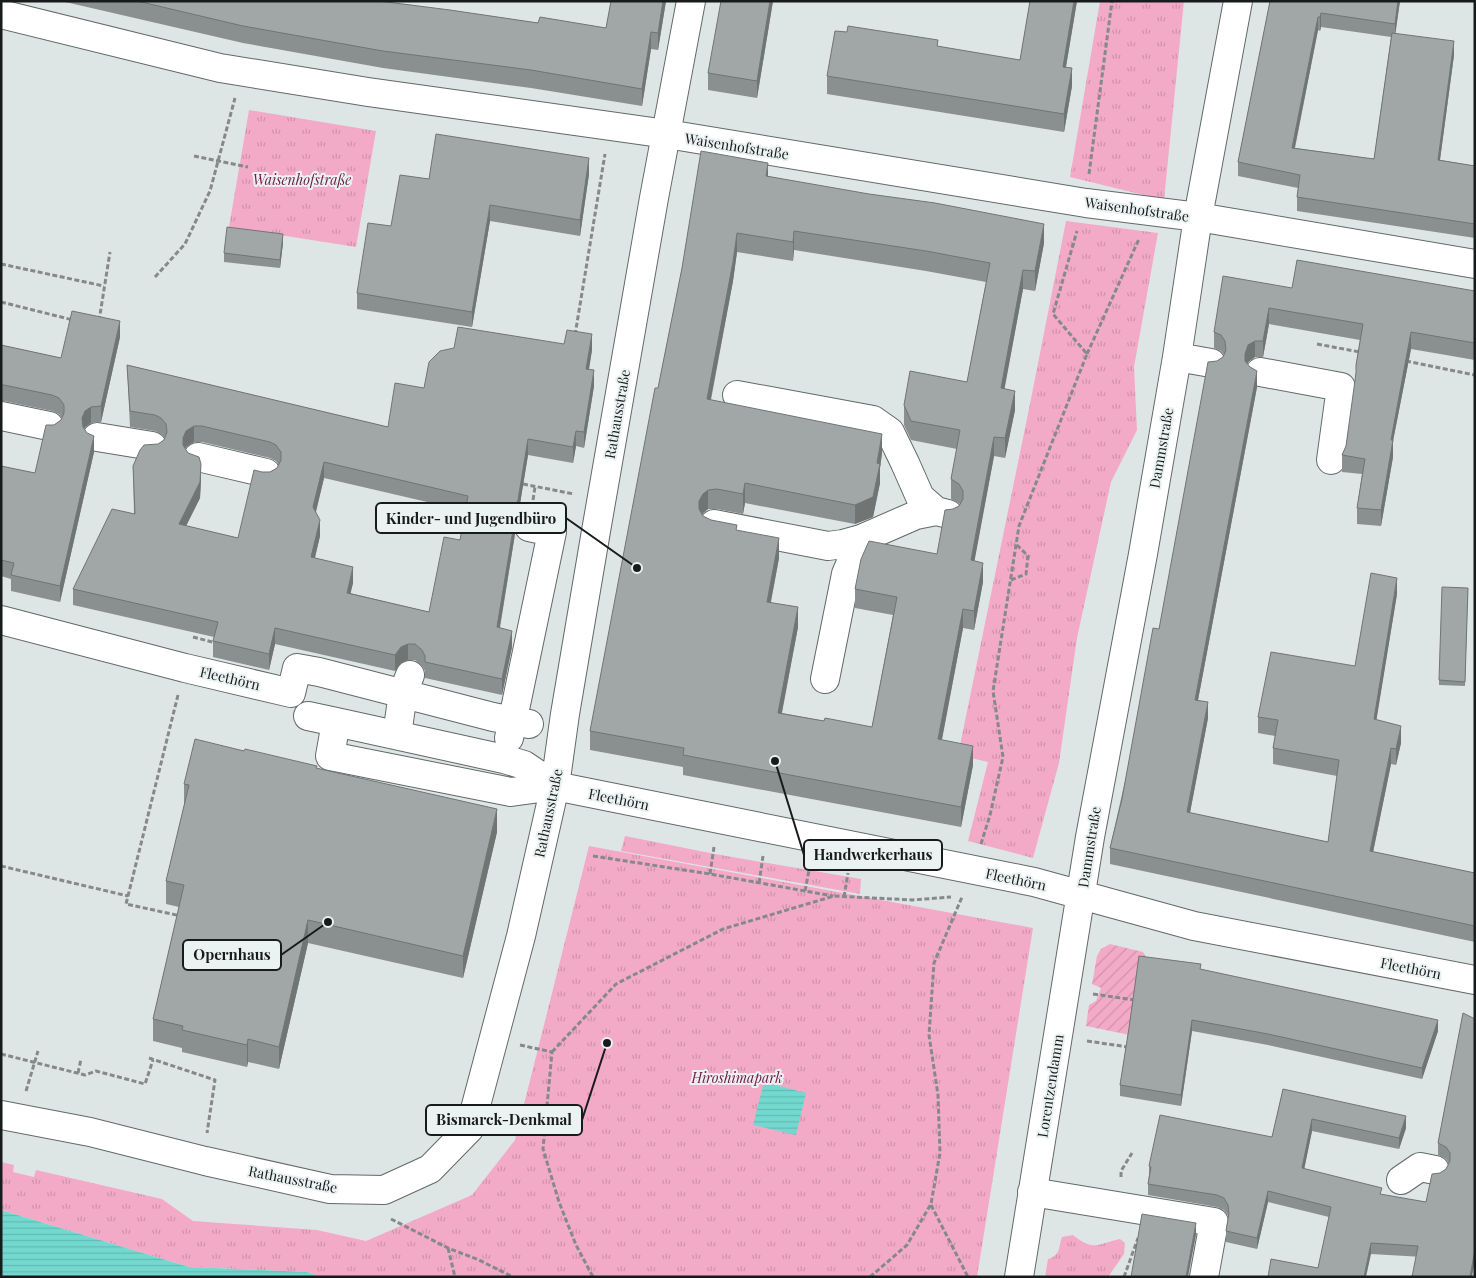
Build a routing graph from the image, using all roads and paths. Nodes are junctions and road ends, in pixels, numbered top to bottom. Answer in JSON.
{"nodes":[{"id":1,"x":691,"y":1,"type":"edge"},
{"id":2,"x":1112,"y":1,"type":"edge"},
{"id":3,"x":1238,"y":1,"type":"edge"},
{"id":4,"x":1,"y":14,"type":"edge"},
{"id":5,"x":242,"y":71,"type":"junction"},
{"id":6,"x":610,"y":126,"type":"junction"},
{"id":7,"x":667,"y":134,"type":"junction"},
{"id":8,"x":194,"y":156,"type":"dead end"},
{"id":9,"x":218,"y":161,"type":"junction"},
{"id":10,"x":248,"y":167,"type":"dead end"},
{"id":11,"x":1086,"y":202,"type":"junction"},
{"id":12,"x":1152,"y":211,"type":"junction"},
{"id":13,"x":1198,"y":217,"type":"junction"},
{"id":14,"x":110,"y":252,"type":"dead end"},
{"id":15,"x":1,"y":264,"type":"edge"},
{"id":16,"x":1475,"y":264,"type":"edge"},
{"id":17,"x":155,"y":278,"type":"dead end"},
{"id":18,"x":104,"y":286,"type":"junction"},
{"id":19,"x":1,"y":302,"type":"edge"},
{"id":20,"x":82,"y":322,"type":"edge"},
{"id":21,"x":98,"y":326,"type":"edge"},
{"id":22,"x":575,"y":336,"type":"edge"},
{"id":23,"x":1317,"y":344,"type":"edge"},
{"id":24,"x":1363,"y":353,"type":"edge"},
{"id":25,"x":1086,"y":354,"type":"junction"},
{"id":26,"x":1177,"y":357,"type":"junction"},
{"id":27,"x":1400,"y":360,"type":"edge"},
{"id":28,"x":1211,"y":363,"type":"edge"},
{"id":29,"x":1260,"y":372,"type":"dead end"},
{"id":30,"x":1475,"y":375,"type":"edge"},
{"id":31,"x":737,"y":395,"type":"dead end"},
{"id":32,"x":1,"y":416,"type":"edge"},
{"id":33,"x":49,"y":426,"type":"edge"},
{"id":34,"x":97,"y":437,"type":"dead end"},
{"id":35,"x":152,"y":446,"type":"edge"},
{"id":36,"x":198,"y":457,"type":"edge"},
{"id":37,"x":1331,"y":460,"type":"dead end"},
{"id":38,"x":266,"y":473,"type":"edge"},
{"id":39,"x":523,"y":484,"type":"edge"},
{"id":40,"x":602,"y":499,"type":"junction"},
{"id":41,"x":714,"y":524,"type":"edge"},
{"id":42,"x":530,"y":528,"type":"dead end"},
{"id":43,"x":861,"y":538,"type":"junction"},
{"id":44,"x":1017,"y":544,"type":"junction"},
{"id":45,"x":1011,"y":580,"type":"junction"},
{"id":46,"x":1,"y":620,"type":"edge"},
{"id":47,"x":195,"y":632,"type":"edge"},
{"id":48,"x":193,"y":637,"type":"junction"},
{"id":49,"x":216,"y":643,"type":"edge"},
{"id":50,"x":184,"y":668,"type":"junction"},
{"id":51,"x":826,"y":679,"type":"dead end"},
{"id":52,"x":406,"y":684,"type":"junction"},
{"id":53,"x":308,"y":716,"type":"dead end"},
{"id":54,"x":336,"y":722,"type":"junction"},
{"id":55,"x":521,"y":723,"type":"junction"},
{"id":56,"x":397,"y":735,"type":"junction"},
{"id":57,"x":504,"y":759,"type":"junction"},
{"id":58,"x":555,"y":786,"type":"junction"},
{"id":59,"x":593,"y":856,"type":"dead end"},
{"id":60,"x":1,"y":866,"type":"edge"},
{"id":61,"x":973,"y":870,"type":"junction"},
{"id":62,"x":1082,"y":895,"type":"junction"},
{"id":63,"x":128,"y":896,"type":"junction"},
{"id":64,"x":834,"y":896,"type":"junction"},
{"id":65,"x":962,"y":896,"type":"junction"},
{"id":66,"x":970,"y":897,"type":"dead end"},
{"id":67,"x":182,"y":916,"type":"edge"},
{"id":68,"x":1475,"y":980,"type":"edge"},
{"id":69,"x":1066,"y":991,"type":"junction"},
{"id":70,"x":1135,"y":1000,"type":"edge"},
{"id":71,"x":493,"y":1038,"type":"junction"},
{"id":72,"x":1058,"y":1038,"type":"junction"},
{"id":73,"x":1128,"y":1047,"type":"edge"},
{"id":74,"x":38,"y":1051,"type":"dead end"},
{"id":75,"x":552,"y":1052,"type":"junction"},
{"id":76,"x":1,"y":1054,"type":"edge"},
{"id":77,"x":81,"y":1059,"type":"dead end"},
{"id":78,"x":35,"y":1062,"type":"junction"},
{"id":79,"x":31,"y":1073,"type":"dead end"},
{"id":80,"x":78,"y":1073,"type":"junction"},
{"id":81,"x":1,"y":1115,"type":"edge"},
{"id":82,"x":209,"y":1118,"type":"dead end"},
{"id":83,"x":1132,"y":1153,"type":"dead end"},
{"id":84,"x":1435,"y":1170,"type":"dead end"},
{"id":85,"x":1401,"y":1180,"type":"dead end"},
{"id":86,"x":1120,"y":1183,"type":"dead end"},
{"id":87,"x":1032,"y":1192,"type":"junction"},
{"id":88,"x":931,"y":1204,"type":"junction"},
{"id":89,"x":1142,"y":1210,"type":"junction"},
{"id":90,"x":389,"y":1218,"type":"dead end"},
{"id":91,"x":448,"y":1248,"type":"junction"},
{"id":92,"x":456,"y":1277,"type":"edge"},
{"id":93,"x":513,"y":1277,"type":"edge"},
{"id":94,"x":593,"y":1277,"type":"edge"},
{"id":95,"x":870,"y":1277,"type":"edge"},
{"id":96,"x":968,"y":1277,"type":"edge"},
{"id":97,"x":1018,"y":1277,"type":"edge"},
{"id":98,"x":1124,"y":1277,"type":"edge"},
{"id":99,"x":1204,"y":1277,"type":"edge"}],
"edges":[{"from":1,"to":7,"type":"street","name":"Rathausstraße"},
{"from":2,"to":11,"type":"path"},
{"from":3,"to":13,"type":"street","name":"Dammstraße"},
{"from":4,"to":5,"type":"street","name":"Waisenhofstraße"},
{"from":5,"to":6,"type":"street","name":"Waisenhofstraße"},
{"from":5,"to":9,"type":"path"},
{"from":6,"to":7,"type":"street","name":"Waisenhofstraße"},
{"from":6,"to":22,"type":"path"},
{"from":7,"to":11,"type":"street","name":"Waisenhofstraße"},
{"from":7,"to":40,"type":"street","name":"Rathausstraße"},
{"from":8,"to":9,"type":"path"},
{"from":9,"to":10,"type":"path"},
{"from":9,"to":17,"type":"path"},
{"from":11,"to":12,"type":"street","name":"Waisenhofstraße"},
{"from":11,"to":25,"type":"path"},
{"from":12,"to":13,"type":"street","name":"Waisenhofstraße"},
{"from":12,"to":25,"type":"path"},
{"from":13,"to":16,"type":"street","name":"Waisenhofstraße"},
{"from":13,"to":26,"type":"street","name":"Dammstraße"},
{"from":14,"to":18,"type":"path"},
{"from":15,"to":18,"type":"path"},
{"from":18,"to":21,"type":"path"},
{"from":19,"to":20,"type":"path"},
{"from":23,"to":24,"type":"path"},
{"from":25,"to":44,"type":"path"},
{"from":26,"to":28,"type":"street"},
{"from":26,"to":62,"type":"street","name":"Dammstraße"},
{"from":27,"to":30,"type":"path"},
{"from":29,"to":37,"type":"street"},
{"from":31,"to":43,"type":"street"},
{"from":32,"to":33,"type":"street"},
{"from":34,"to":35,"type":"street"},
{"from":36,"to":38,"type":"street"},
{"from":39,"to":40,"type":"path"},
{"from":40,"to":58,"type":"street","name":"Rathausstraße"},
{"from":41,"to":43,"type":"street"},
{"from":42,"to":55,"type":"street"},
{"from":43,"to":51,"type":"street"},
{"from":44,"to":45,"type":"path"},
{"from":44,"to":45,"type":"path"},
{"from":45,"to":61,"type":"path"},
{"from":46,"to":50,"type":"street","name":"Fleethörn"},
{"from":47,"to":48,"type":"path"},
{"from":48,"to":49,"type":"path"},
{"from":48,"to":50,"type":"path"},
{"from":50,"to":52,"type":"street","name":"Fleethörn"},
{"from":50,"to":63,"type":"path"},
{"from":52,"to":55,"type":"street","name":"Fleethörn"},
{"from":52,"to":56,"type":"street"},
{"from":53,"to":54,"type":"street"},
{"from":54,"to":56,"type":"street"},
{"from":54,"to":58,"type":"street"},
{"from":55,"to":57,"type":"street"},
{"from":56,"to":57,"type":"street"},
{"from":57,"to":58,"type":"street"},
{"from":58,"to":61,"type":"street","name":"Fleethörn"},
{"from":58,"to":71,"type":"street","name":"Rathausstraße"},
{"from":59,"to":64,"type":"path"},
{"from":60,"to":63,"type":"path"},
{"from":61,"to":62,"type":"street","name":"Fleethörn"},
{"from":61,"to":65,"type":"path"},
{"from":62,"to":68,"type":"street","name":"Fleethörn"},
{"from":62,"to":69,"type":"street","name":"Lorentzendamm"},
{"from":63,"to":67,"type":"path"},
{"from":64,"to":65,"type":"path"},
{"from":64,"to":75,"type":"path"},
{"from":65,"to":66,"type":"path"},
{"from":65,"to":88,"type":"path"},
{"from":69,"to":70,"type":"path"},
{"from":69,"to":72,"type":"street","name":"Lorentzendamm"},
{"from":71,"to":75,"type":"path"},
{"from":71,"to":81,"type":"street","name":"Rathausstraße"},
{"from":72,"to":73,"type":"path"},
{"from":72,"to":87,"type":"street","name":"Lorentzendamm"},
{"from":74,"to":78,"type":"path"},
{"from":75,"to":94,"type":"path"},
{"from":76,"to":78,"type":"path"},
{"from":77,"to":80,"type":"path"},
{"from":78,"to":79,"type":"path"},
{"from":78,"to":80,"type":"path"},
{"from":80,"to":82,"type":"path"},
{"from":83,"to":86,"type":"path"},
{"from":84,"to":85,"type":"street"},
{"from":87,"to":89,"type":"street"},
{"from":87,"to":97,"type":"street","name":"Lorentzendamm"},
{"from":88,"to":95,"type":"path"},
{"from":88,"to":96,"type":"path"},
{"from":89,"to":98,"type":"path"},
{"from":89,"to":99,"type":"street"},
{"from":90,"to":91,"type":"path"},
{"from":91,"to":92,"type":"path"},
{"from":91,"to":93,"type":"path"}]}
